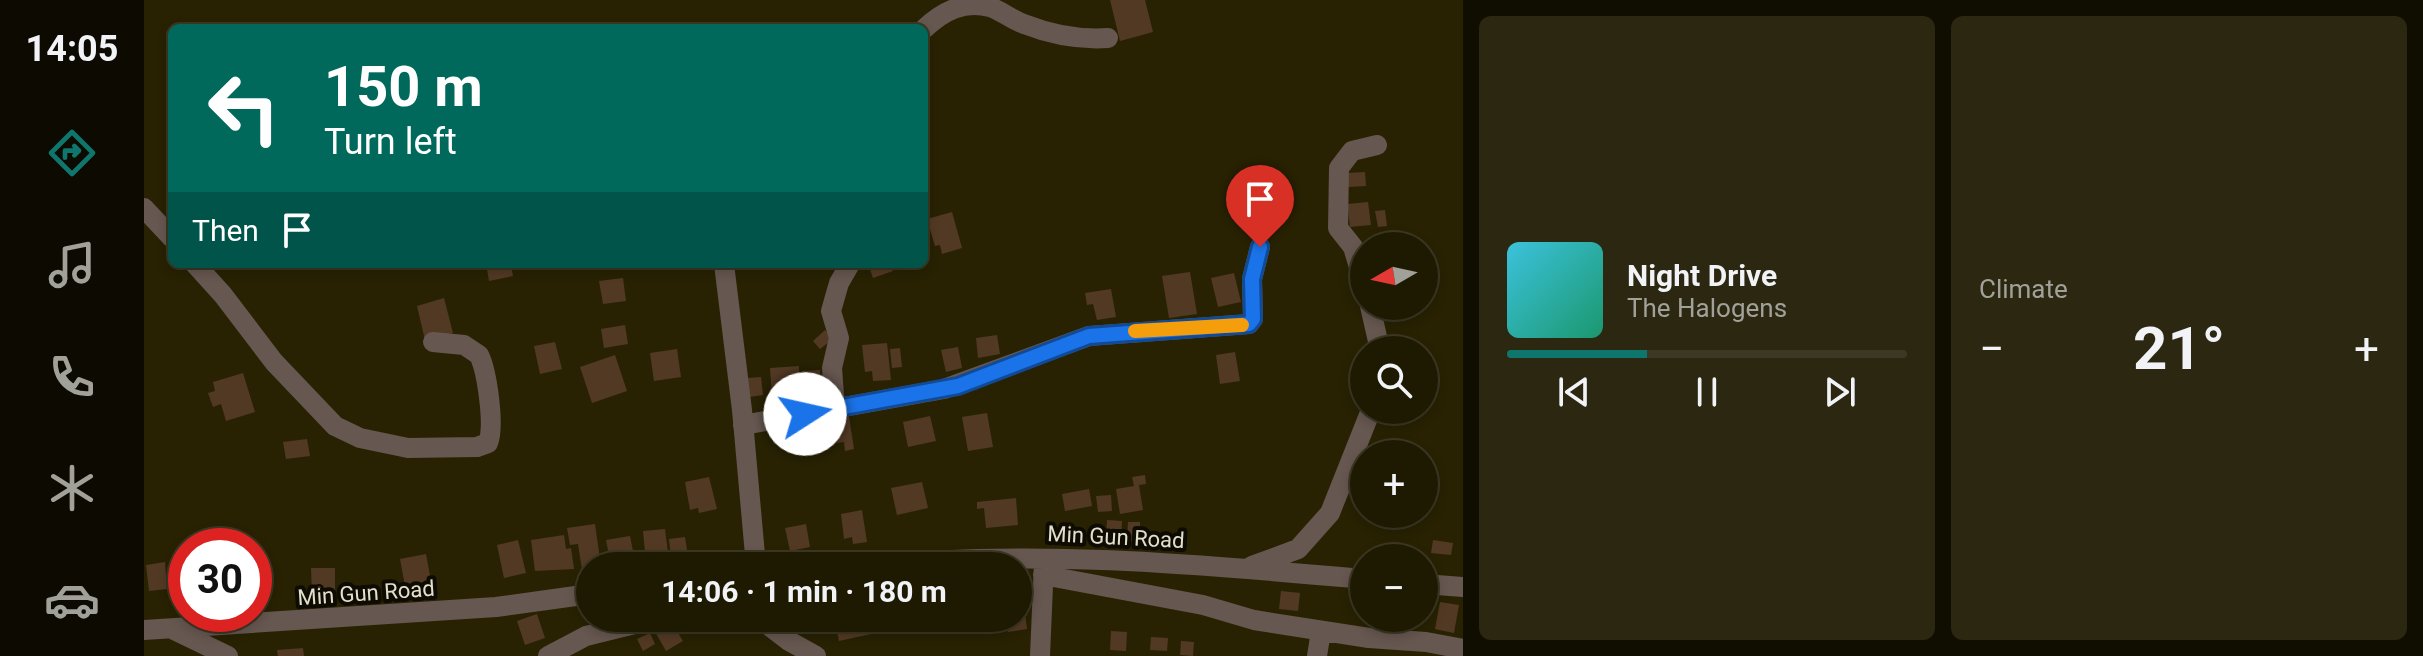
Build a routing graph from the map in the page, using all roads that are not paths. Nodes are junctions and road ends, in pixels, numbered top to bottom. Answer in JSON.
{"nodes":[{"id":1,"x":928,"y":25,"type":"edge"},
{"id":2,"x":1108,"y":38,"type":"dead end"},
{"id":3,"x":1377,"y":145,"type":"dead end"},
{"id":4,"x":144,"y":208,"type":"edge"},
{"id":5,"x":168,"y":234,"type":"edge"},
{"id":6,"x":1350,"y":243,"type":"edge"},
{"id":7,"x":1260,"y":247,"type":"dead end"},
{"id":8,"x":199,"y":268,"type":"edge"},
{"id":9,"x":724,"y":268,"type":"edge"},
{"id":10,"x":848,"y":268,"type":"edge"},
{"id":11,"x":433,"y":342,"type":"dead end"},
{"id":12,"x":835,"y":409,"type":"junction"},
{"id":13,"x":1365,"y":424,"type":"edge"},
{"id":14,"x":743,"y":425,"type":"junction"},
{"id":15,"x":755,"y":552,"type":"edge"},
{"id":16,"x":1032,"y":565,"type":"edge"},
{"id":17,"x":1044,"y":566,"type":"junction"},
{"id":18,"x":1245,"y":569,"type":"junction"},
{"id":19,"x":1350,"y":578,"type":"edge"},
{"id":20,"x":1438,"y":585,"type":"edge"},
{"id":21,"x":1463,"y":587,"type":"edge"},
{"id":22,"x":576,"y":596,"type":"edge"},
{"id":23,"x":272,"y":621,"type":"edge"},
{"id":24,"x":168,"y":627,"type":"edge"},
{"id":25,"x":144,"y":630,"type":"edge"},
{"id":26,"x":1321,"y":631,"type":"junction"},
{"id":27,"x":178,"y":632,"type":"edge"},
{"id":28,"x":602,"y":632,"type":"edge"},
{"id":29,"x":777,"y":632,"type":"edge"},
{"id":30,"x":1463,"y":649,"type":"edge"},
{"id":31,"x":228,"y":656,"type":"edge"},
{"id":32,"x":548,"y":656,"type":"edge"},
{"id":33,"x":816,"y":656,"type":"edge"},
{"id":34,"x":1040,"y":656,"type":"edge"},
{"id":35,"x":1060,"y":656,"type":"edge"},
{"id":36,"x":1317,"y":656,"type":"edge"}],
"edges":[{"from":1,"to":2,"type":"street"},
{"from":3,"to":6,"type":"street"},
{"from":4,"to":5,"type":"street"},
{"from":7,"to":12,"type":"street"},
{"from":8,"to":11,"type":"street"},
{"from":9,"to":14,"type":"street"},
{"from":10,"to":12,"type":"street"},
{"from":12,"to":14,"type":"street"},
{"from":13,"to":18,"type":"street"},
{"from":14,"to":15,"type":"street"},
{"from":16,"to":17,"type":"street","name":"Min Gun Road"},
{"from":17,"to":18,"type":"street","name":"Min Gun Road"},
{"from":17,"to":26,"type":"street"},
{"from":17,"to":34,"type":"street"},
{"from":18,"to":19,"type":"street","name":"Min Gun Road"},
{"from":20,"to":21,"type":"street"},
{"from":22,"to":23,"type":"street","name":"Min Gun Road"},
{"from":24,"to":25,"type":"street","name":"Min Gun Road"},
{"from":26,"to":30,"type":"street"},
{"from":26,"to":36,"type":"street"},
{"from":27,"to":31,"type":"street"},
{"from":28,"to":32,"type":"street"},
{"from":29,"to":33,"type":"street"},
{"from":34,"to":35,"type":"street"}]}
